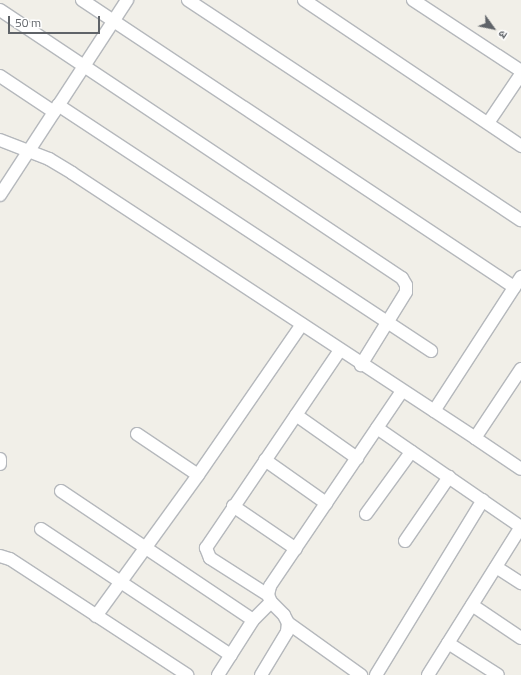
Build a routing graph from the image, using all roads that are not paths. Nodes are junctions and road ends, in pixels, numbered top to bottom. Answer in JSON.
{"nodes":[{"id":1,"x":82,"y":0,"type":"edge"},
{"id":2,"x":127,"y":0,"type":"edge"},
{"id":3,"x":188,"y":0,"type":"edge"},
{"id":4,"x":304,"y":0,"type":"edge"},
{"id":5,"x":413,"y":0,"type":"edge"},
{"id":6,"x":0,"y":10,"type":"edge"},
{"id":7,"x":113,"y":20,"type":"junction"},
{"id":8,"x":83,"y":65,"type":"junction"},
{"id":9,"x":521,"y":73,"type":"edge"},
{"id":10,"x":0,"y":76,"type":"edge"},
{"id":11,"x":56,"y":108,"type":"junction"},
{"id":12,"x":488,"y":122,"type":"junction"},
{"id":13,"x":0,"y":140,"type":"edge"},
{"id":14,"x":521,"y":146,"type":"edge"},
{"id":15,"x":29,"y":151,"type":"junction"},
{"id":16,"x":0,"y":194,"type":"edge"},
{"id":17,"x":521,"y":220,"type":"edge"},
{"id":18,"x":521,"y":277,"type":"edge"},
{"id":19,"x":514,"y":287,"type":"junction"},
{"id":20,"x":387,"y":322,"type":"junction"},
{"id":21,"x":302,"y":324,"type":"junction"},
{"id":22,"x":340,"y":350,"type":"junction"},
{"id":23,"x":431,"y":351,"type":"dead end"},
{"id":24,"x":361,"y":365,"type":"junction"},
{"id":25,"x":521,"y":369,"type":"edge"},
{"id":26,"x":402,"y":391,"type":"junction"},
{"id":27,"x":434,"y":411,"type":"junction"},
{"id":28,"x":296,"y":415,"type":"junction"},
{"id":29,"x":377,"y":428,"type":"junction"},
{"id":30,"x":137,"y":434,"type":"dead end"},
{"id":31,"x":475,"y":438,"type":"junction"},
{"id":32,"x":411,"y":452,"type":"junction"},
{"id":33,"x":357,"y":458,"type":"junction"},
{"id":34,"x":0,"y":459,"type":"edge"},
{"id":35,"x":265,"y":460,"type":"junction"},
{"id":36,"x":0,"y":464,"type":"edge"},
{"id":37,"x":521,"y":469,"type":"edge"},
{"id":38,"x":198,"y":475,"type":"junction"},
{"id":39,"x":449,"y":477,"type":"junction"},
{"id":40,"x":61,"y":492,"type":"dead end"},
{"id":41,"x":482,"y":500,"type":"junction"},
{"id":42,"x":326,"y":503,"type":"junction"},
{"id":43,"x":233,"y":506,"type":"junction"},
{"id":44,"x":366,"y":514,"type":"dead end"},
{"id":45,"x":521,"y":527,"type":"edge"},
{"id":46,"x":41,"y":530,"type":"dead end"},
{"id":47,"x":405,"y":541,"type":"dead end"},
{"id":48,"x":144,"y":547,"type":"junction"},
{"id":49,"x":296,"y":549,"type":"junction"},
{"id":50,"x":0,"y":556,"type":"edge"},
{"id":51,"x":496,"y":567,"type":"junction"},
{"id":52,"x":120,"y":581,"type":"junction"},
{"id":53,"x":521,"y":583,"type":"edge"},
{"id":54,"x":270,"y":598,"type":"junction"},
{"id":55,"x":472,"y":605,"type":"junction"},
{"id":56,"x":96,"y":616,"type":"junction"},
{"id":57,"x":253,"y":620,"type":"junction"},
{"id":58,"x":288,"y":623,"type":"junction"},
{"id":59,"x":521,"y":638,"type":"edge"},
{"id":60,"x":448,"y":643,"type":"junction"},
{"id":61,"x":231,"y":655,"type":"junction"},
{"id":62,"x":187,"y":675,"type":"edge"},
{"id":63,"x":218,"y":675,"type":"edge"},
{"id":64,"x":261,"y":675,"type":"edge"},
{"id":65,"x":361,"y":675,"type":"edge"},
{"id":66,"x":376,"y":675,"type":"edge"},
{"id":67,"x":428,"y":675,"type":"edge"},
{"id":68,"x":498,"y":675,"type":"edge"}],
"edges":[{"from":1,"to":7,"type":"street"},
{"from":2,"to":7,"type":"street"},
{"from":3,"to":17,"type":"street"},
{"from":4,"to":12,"type":"street"},
{"from":5,"to":9,"type":"street"},
{"from":6,"to":8,"type":"street"},
{"from":7,"to":8,"type":"street"},
{"from":7,"to":19,"type":"street"},
{"from":8,"to":11,"type":"street"},
{"from":8,"to":20,"type":"street"},
{"from":9,"to":12,"type":"street"},
{"from":10,"to":11,"type":"street"},
{"from":11,"to":15,"type":"street"},
{"from":11,"to":20,"type":"street"},
{"from":12,"to":14,"type":"street"},
{"from":13,"to":15,"type":"street"},
{"from":15,"to":16,"type":"street"},
{"from":15,"to":21,"type":"street"},
{"from":18,"to":19,"type":"street"},
{"from":19,"to":27,"type":"street"},
{"from":20,"to":23,"type":"street"},
{"from":20,"to":24,"type":"street"},
{"from":21,"to":22,"type":"street"},
{"from":21,"to":38,"type":"street"},
{"from":22,"to":24,"type":"street"},
{"from":22,"to":28,"type":"street"},
{"from":24,"to":26,"type":"street"},
{"from":25,"to":31,"type":"street"},
{"from":26,"to":27,"type":"street"},
{"from":26,"to":29,"type":"street"},
{"from":27,"to":31,"type":"street"},
{"from":28,"to":33,"type":"street"},
{"from":28,"to":35,"type":"street"},
{"from":29,"to":32,"type":"street"},
{"from":29,"to":33,"type":"street"},
{"from":30,"to":38,"type":"street"},
{"from":31,"to":37,"type":"street"},
{"from":32,"to":39,"type":"street"},
{"from":32,"to":44,"type":"street"},
{"from":33,"to":42,"type":"street"},
{"from":34,"to":36,"type":"street"},
{"from":35,"to":42,"type":"street"},
{"from":35,"to":43,"type":"street"},
{"from":38,"to":48,"type":"street"},
{"from":39,"to":41,"type":"street"},
{"from":39,"to":47,"type":"street"},
{"from":40,"to":48,"type":"street"},
{"from":41,"to":45,"type":"street"},
{"from":41,"to":66,"type":"street"},
{"from":42,"to":49,"type":"street"},
{"from":43,"to":49,"type":"street"},
{"from":43,"to":54,"type":"street"},
{"from":45,"to":51,"type":"street"},
{"from":46,"to":52,"type":"street"},
{"from":48,"to":52,"type":"street"},
{"from":48,"to":57,"type":"street"},
{"from":49,"to":54,"type":"street"},
{"from":50,"to":56,"type":"street"},
{"from":51,"to":53,"type":"street"},
{"from":51,"to":55,"type":"street"},
{"from":52,"to":56,"type":"street"},
{"from":52,"to":61,"type":"street"},
{"from":54,"to":57,"type":"street"},
{"from":54,"to":58,"type":"street"},
{"from":55,"to":59,"type":"street"},
{"from":55,"to":60,"type":"street"},
{"from":56,"to":62,"type":"street"},
{"from":57,"to":61,"type":"street"},
{"from":58,"to":64,"type":"street"},
{"from":58,"to":65,"type":"street"},
{"from":60,"to":67,"type":"street"},
{"from":60,"to":68,"type":"street"},
{"from":61,"to":63,"type":"street"}]}
